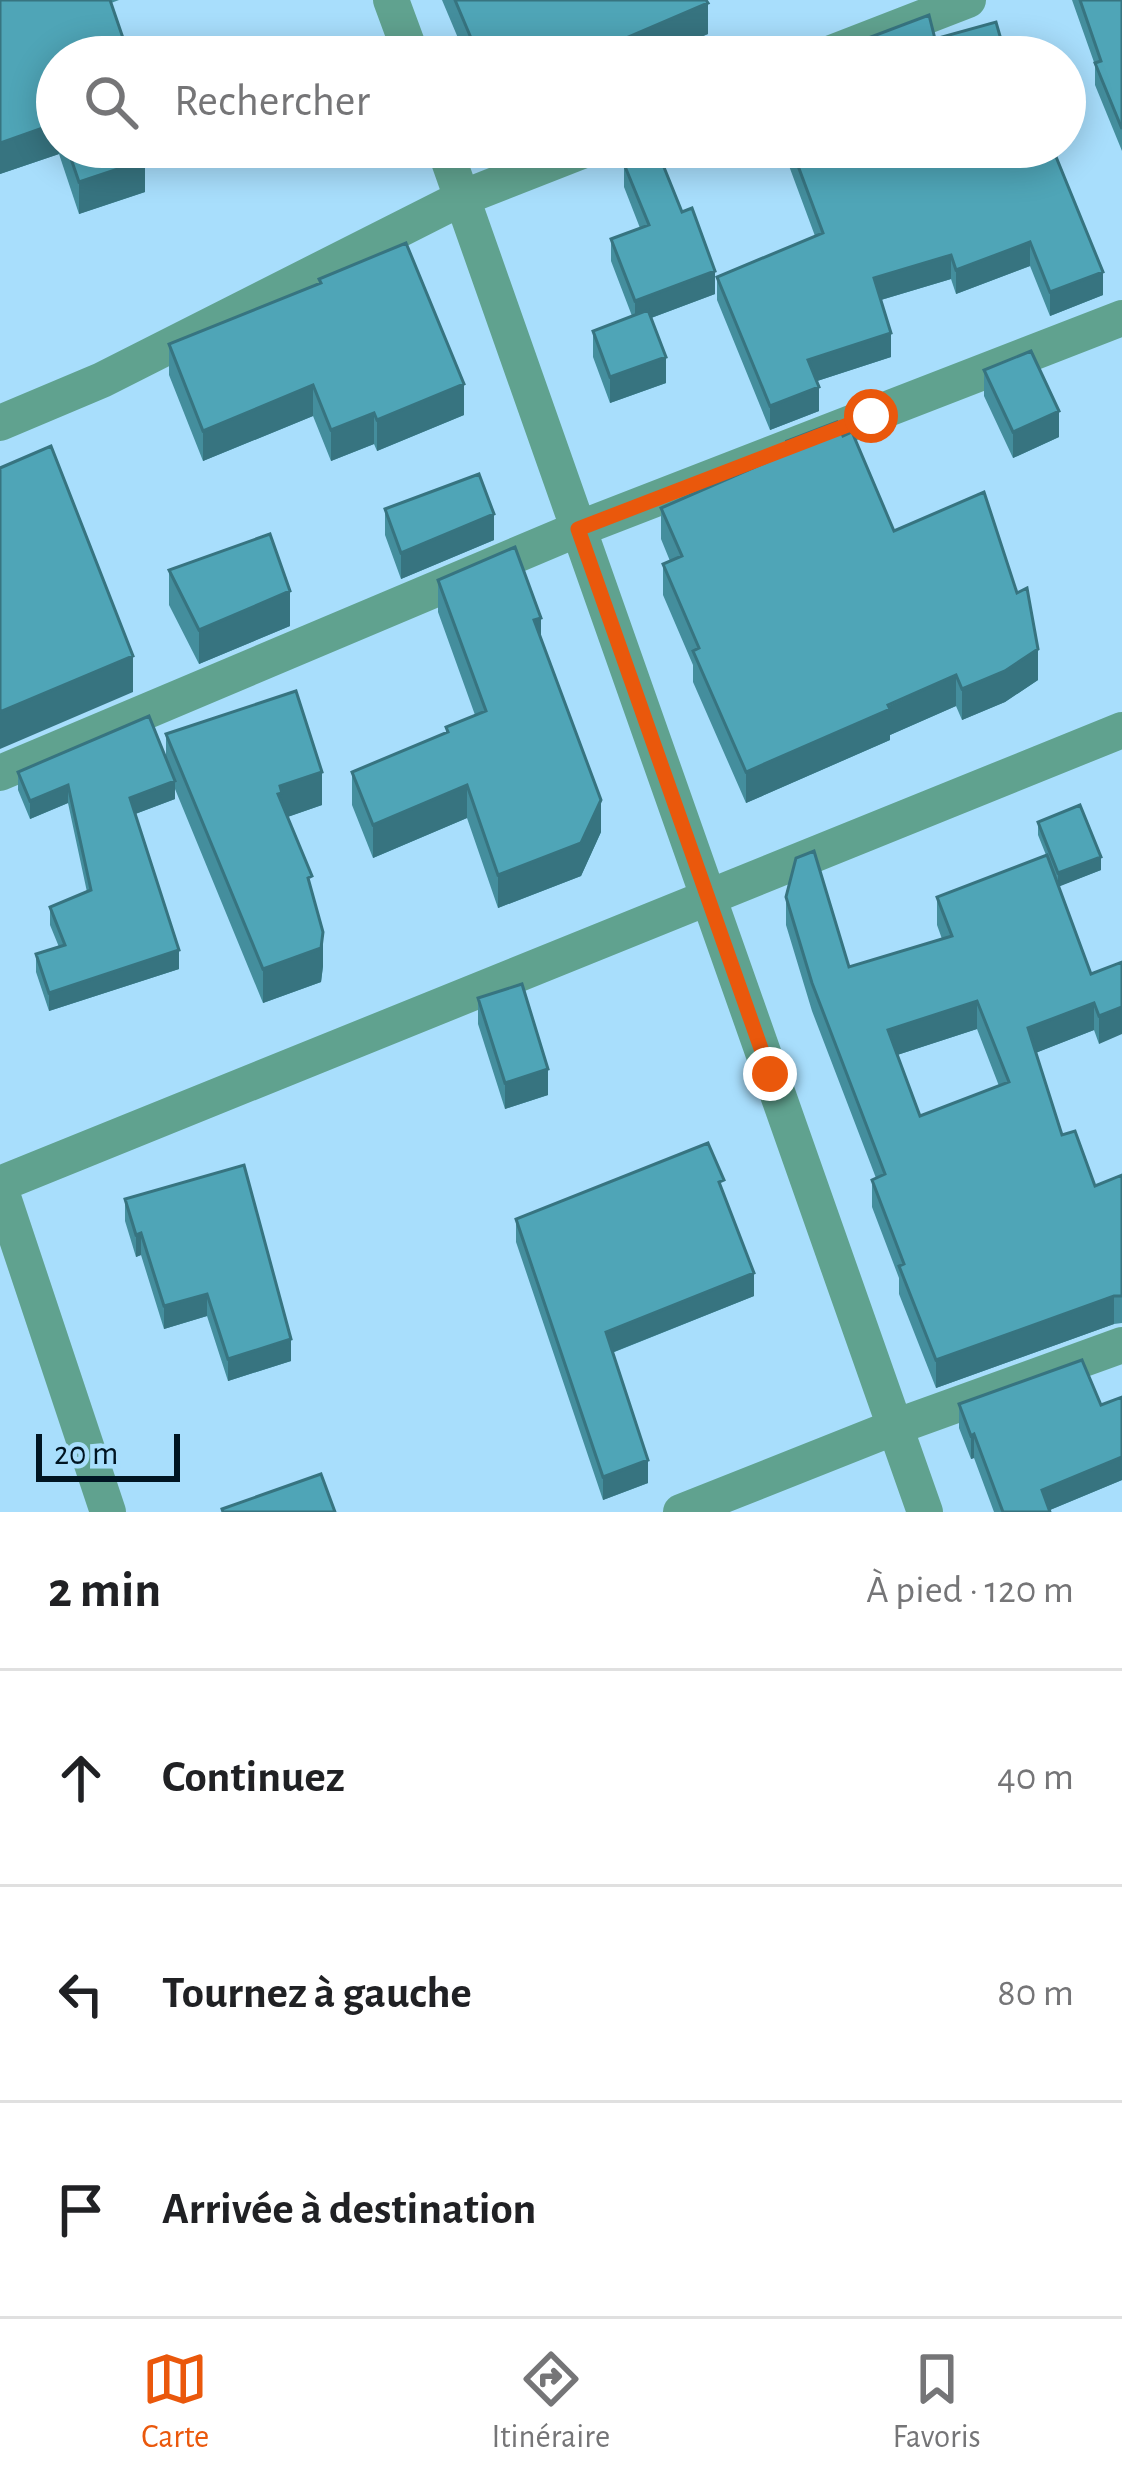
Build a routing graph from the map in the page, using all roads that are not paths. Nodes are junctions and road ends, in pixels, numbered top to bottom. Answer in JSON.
{"nodes":[{"id":1,"x":391,"y":0,"type":"edge"},
{"id":2,"x":968,"y":0,"type":"edge"},
{"id":3,"x":404,"y":36,"type":"edge"},
{"id":4,"x":875,"y":36,"type":"edge"},
{"id":5,"x":451,"y":168,"type":"edge"},
{"id":6,"x":538,"y":168,"type":"edge"},
{"id":7,"x":462,"y":198,"type":"junction"},
{"id":8,"x":1122,"y":318,"type":"edge"},
{"id":9,"x":0,"y":423,"type":"edge"},
{"id":10,"x":578,"y":529,"type":"junction"},
{"id":11,"x":1122,"y":730,"type":"edge"},
{"id":12,"x":0,"y":773,"type":"edge"},
{"id":13,"x":708,"y":898,"type":"junction"},
{"id":14,"x":0,"y":1186,"type":"edge"},
{"id":15,"x":1122,"y":1345,"type":"edge"},
{"id":16,"x":895,"y":1426,"type":"junction"},
{"id":17,"x":108,"y":1512,"type":"edge"},
{"id":18,"x":681,"y":1512,"type":"edge"},
{"id":19,"x":925,"y":1512,"type":"edge"}],
"edges":[{"from":1,"to":3,"type":"street"},
{"from":2,"to":4,"type":"street"},
{"from":5,"to":7,"type":"street"},
{"from":6,"to":7,"type":"street"},
{"from":7,"to":9,"type":"street"},
{"from":7,"to":10,"type":"street"},
{"from":8,"to":10,"type":"street"},
{"from":10,"to":12,"type":"street"},
{"from":10,"to":13,"type":"street"},
{"from":11,"to":13,"type":"street"},
{"from":13,"to":14,"type":"street"},
{"from":13,"to":16,"type":"street"},
{"from":14,"to":17,"type":"street"},
{"from":15,"to":16,"type":"street"},
{"from":16,"to":18,"type":"street"},
{"from":16,"to":19,"type":"street"}]}
